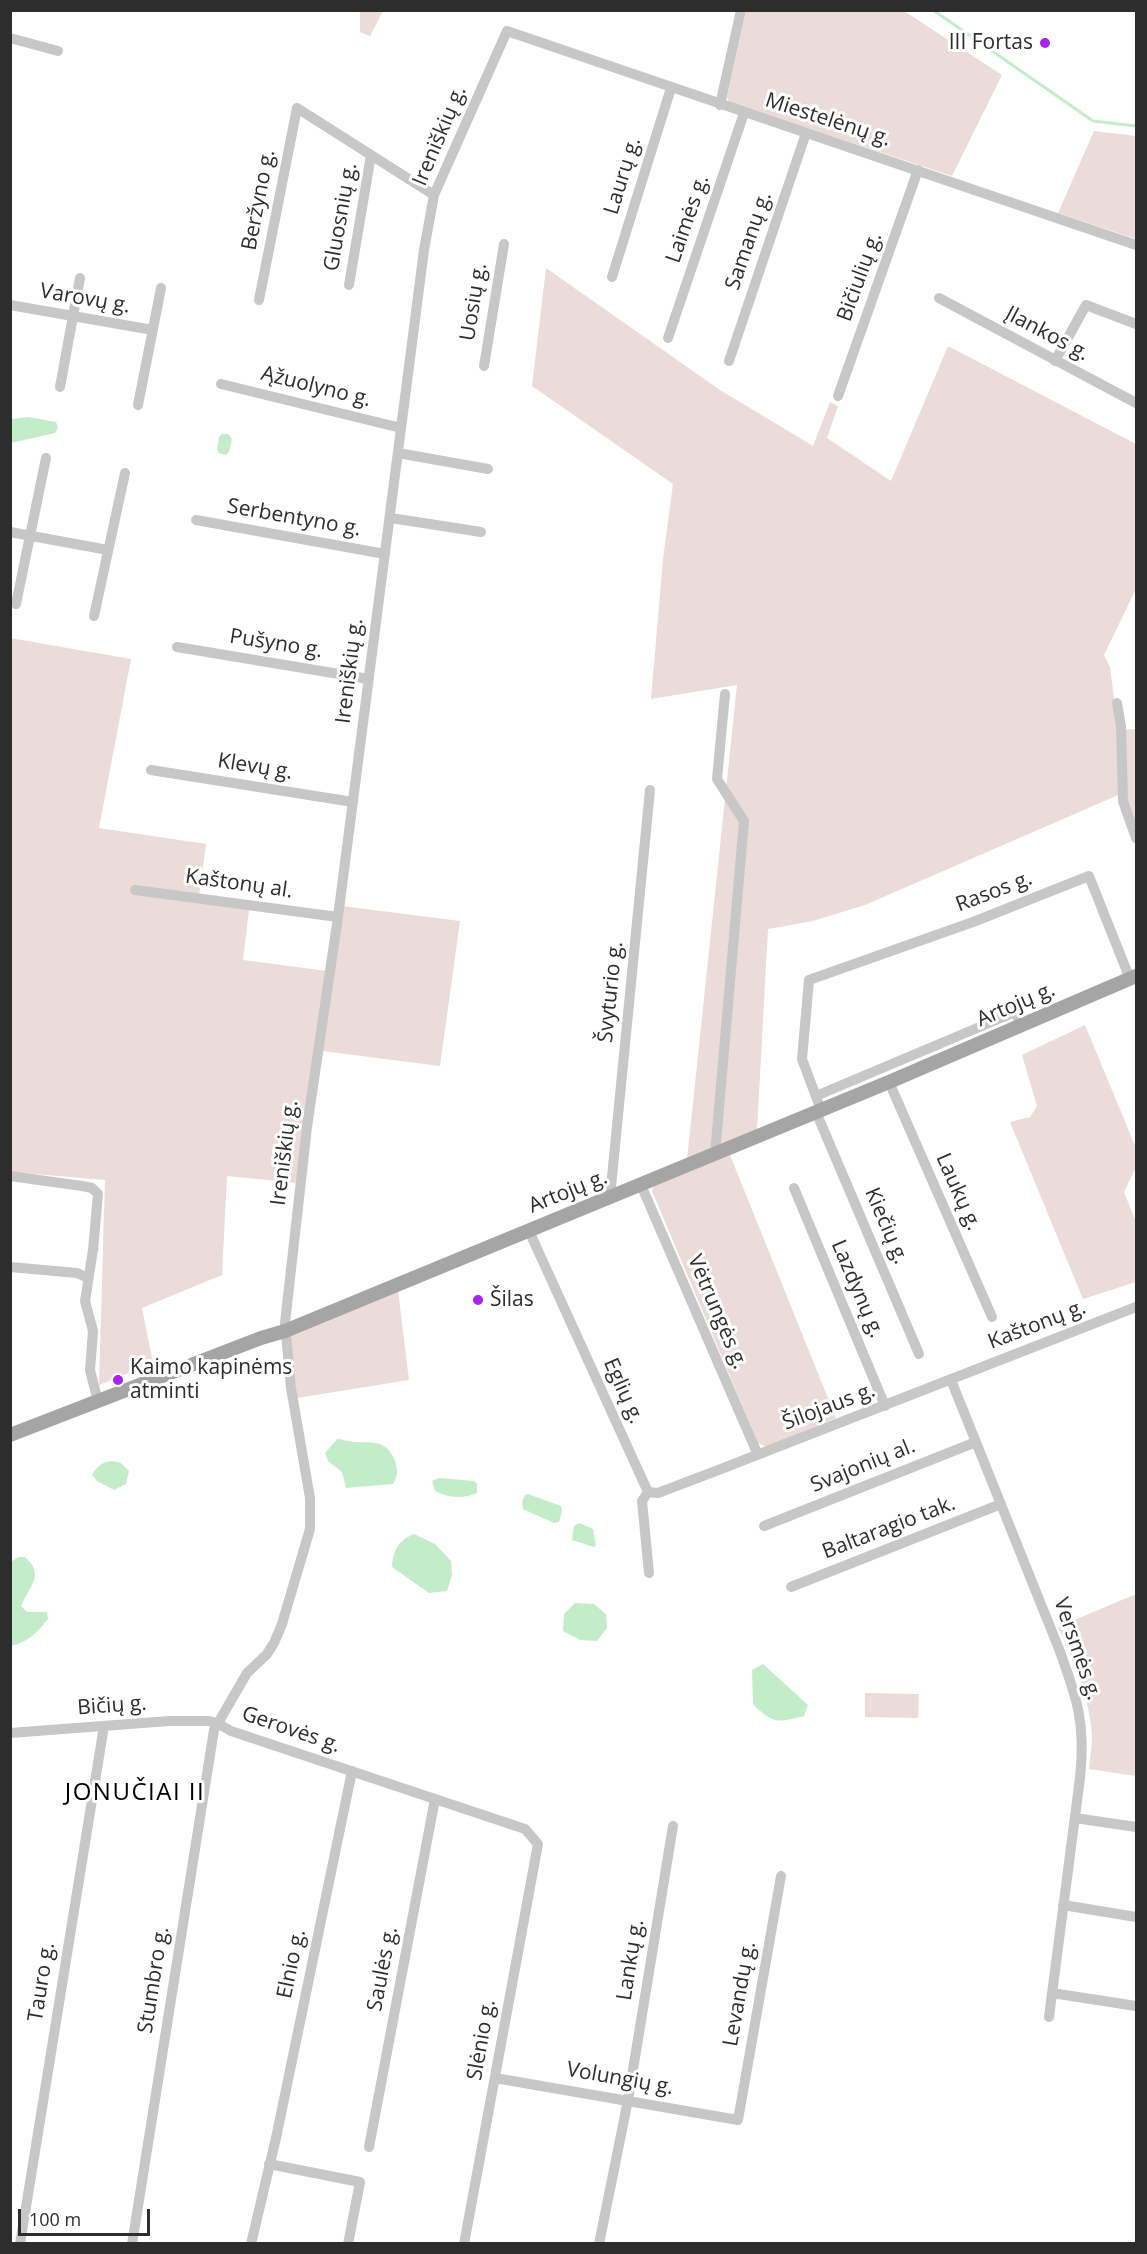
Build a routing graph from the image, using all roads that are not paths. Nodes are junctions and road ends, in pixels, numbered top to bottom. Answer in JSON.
{"nodes":[{"id":1,"x":741,"y":10,"type":"edge"},
{"id":2,"x":507,"y":31,"type":"joint"},
{"id":3,"x":10,"y":38,"type":"edge"},
{"id":4,"x":58,"y":51,"type":"dead end"},
{"id":5,"x":671,"y":88,"type":"junction"},
{"id":6,"x":720,"y":105,"type":"junction"},
{"id":7,"x":744,"y":113,"type":"junction"},
{"id":8,"x":806,"y":133,"type":"junction"},
{"id":9,"x":371,"y":155,"type":"junction"},
{"id":10,"x":918,"y":170,"type":"junction"},
{"id":11,"x":434,"y":195,"type":"junction"},
{"id":12,"x":504,"y":244,"type":"dead end"},
{"id":13,"x":1137,"y":246,"type":"edge"},
{"id":14,"x":612,"y":277,"type":"dead end"},
{"id":15,"x":80,"y":278,"type":"dead end"},
{"id":16,"x":349,"y":285,"type":"dead end"},
{"id":17,"x":161,"y":288,"type":"dead end"},
{"id":18,"x":939,"y":298,"type":"dead end"},
{"id":19,"x":259,"y":300,"type":"dead end"},
{"id":20,"x":10,"y":305,"type":"edge"},
{"id":21,"x":73,"y":317,"type":"junction"},
{"id":22,"x":1137,"y":324,"type":"edge"},
{"id":23,"x":153,"y":330,"type":"junction"},
{"id":24,"x":668,"y":338,"type":"dead end"},
{"id":25,"x":729,"y":361,"type":"dead end"},
{"id":26,"x":1055,"y":361,"type":"junction"},
{"id":27,"x":484,"y":366,"type":"dead end"},
{"id":28,"x":221,"y":384,"type":"dead end"},
{"id":29,"x":60,"y":387,"type":"dead end"},
{"id":30,"x":838,"y":396,"type":"dead end"},
{"id":31,"x":1137,"y":403,"type":"edge"},
{"id":32,"x":138,"y":405,"type":"dead end"},
{"id":33,"x":401,"y":428,"type":"junction"},
{"id":34,"x":398,"y":453,"type":"junction"},
{"id":35,"x":46,"y":458,"type":"dead end"},
{"id":36,"x":488,"y":469,"type":"dead end"},
{"id":37,"x":125,"y":473,"type":"dead end"},
{"id":38,"x":391,"y":518,"type":"junction"},
{"id":39,"x":196,"y":520,"type":"dead end"},
{"id":40,"x":10,"y":532,"type":"edge"},
{"id":41,"x":481,"y":532,"type":"dead end"},
{"id":42,"x":30,"y":535,"type":"junction"},
{"id":43,"x":108,"y":550,"type":"junction"},
{"id":44,"x":385,"y":554,"type":"junction"},
{"id":45,"x":16,"y":604,"type":"dead end"},
{"id":46,"x":94,"y":615,"type":"dead end"},
{"id":47,"x":177,"y":647,"type":"dead end"},
{"id":48,"x":369,"y":679,"type":"junction"},
{"id":49,"x":725,"y":694,"type":"dead end"},
{"id":50,"x":1117,"y":703,"type":"dead end"},
{"id":51,"x":151,"y":770,"type":"dead end"},
{"id":52,"x":650,"y":790,"type":"dead end"},
{"id":53,"x":353,"y":802,"type":"junction"},
{"id":54,"x":1137,"y":838,"type":"edge"},
{"id":55,"x":135,"y":890,"type":"dead end"},
{"id":56,"x":339,"y":917,"type":"junction"},
{"id":57,"x":1133,"y":977,"type":"edge"},
{"id":58,"x":809,"y":980,"type":"joint"},
{"id":59,"x":1022,"y":1025,"type":"junction"},
{"id":60,"x":889,"y":1082,"type":"junction"},
{"id":61,"x":816,"y":1096,"type":"junction"},
{"id":62,"x":819,"y":1111,"type":"junction"},
{"id":63,"x":715,"y":1154,"type":"junction"},
{"id":64,"x":10,"y":1176,"type":"edge"},
{"id":65,"x":641,"y":1185,"type":"junction"},
{"id":66,"x":794,"y":1188,"type":"dead end"},
{"id":67,"x":610,"y":1197,"type":"junction"},
{"id":68,"x":529,"y":1231,"type":"junction"},
{"id":69,"x":10,"y":1266,"type":"edge"},
{"id":70,"x":88,"y":1278,"type":"junction"},
{"id":71,"x":1137,"y":1307,"type":"edge"},
{"id":72,"x":992,"y":1317,"type":"dead end"},
{"id":73,"x":285,"y":1331,"type":"junction"},
{"id":74,"x":919,"y":1354,"type":"dead end"},
{"id":75,"x":951,"y":1380,"type":"junction"},
{"id":76,"x":98,"y":1402,"type":"junction"},
{"id":77,"x":885,"y":1406,"type":"junction"},
{"id":78,"x":10,"y":1435,"type":"edge"},
{"id":79,"x":976,"y":1442,"type":"junction"},
{"id":80,"x":758,"y":1455,"type":"junction"},
{"id":81,"x":648,"y":1492,"type":"junction"},
{"id":82,"x":1001,"y":1504,"type":"junction"},
{"id":83,"x":764,"y":1526,"type":"dead end"},
{"id":84,"x":649,"y":1573,"type":"dead end"},
{"id":85,"x":791,"y":1587,"type":"dead end"},
{"id":86,"x":217,"y":1723,"type":"junction"},
{"id":87,"x":104,"y":1726,"type":"junction"},
{"id":88,"x":10,"y":1733,"type":"edge"},
{"id":89,"x":352,"y":1771,"type":"junction"},
{"id":90,"x":435,"y":1799,"type":"junction"},
{"id":91,"x":1075,"y":1818,"type":"junction"},
{"id":92,"x":673,"y":1826,"type":"dead end"},
{"id":93,"x":1137,"y":1827,"type":"edge"},
{"id":94,"x":538,"y":1844,"type":"joint"},
{"id":95,"x":781,"y":1876,"type":"dead end"},
{"id":96,"x":1063,"y":1905,"type":"junction"},
{"id":97,"x":1137,"y":1917,"type":"edge"},
{"id":98,"x":1052,"y":1993,"type":"junction"},
{"id":99,"x":1137,"y":2006,"type":"edge"},
{"id":100,"x":1048,"y":2017,"type":"dead end"},
{"id":101,"x":495,"y":2078,"type":"junction"},
{"id":102,"x":628,"y":2100,"type":"junction"},
{"id":103,"x":738,"y":2120,"type":"joint"},
{"id":104,"x":369,"y":2147,"type":"dead end"},
{"id":105,"x":269,"y":2164,"type":"junction"},
{"id":106,"x":20,"y":2244,"type":"edge"},
{"id":107,"x":132,"y":2244,"type":"edge"},
{"id":108,"x":251,"y":2244,"type":"edge"},
{"id":109,"x":348,"y":2244,"type":"edge"},
{"id":110,"x":464,"y":2244,"type":"edge"},
{"id":111,"x":599,"y":2244,"type":"edge"}],
"edges":[{"from":1,"to":6,"type":"street"},
{"from":2,"to":5,"type":"street","name":"Miestelėnų g."},
{"from":2,"to":11,"type":"street","name":"Ireniškių g."},
{"from":3,"to":4,"type":"street"},
{"from":5,"to":6,"type":"street","name":"Miestelėnų g."},
{"from":5,"to":14,"type":"street","name":"Laurų g."},
{"from":6,"to":7,"type":"street","name":"Miestelėnų g."},
{"from":7,"to":8,"type":"street","name":"Miestelėnų g."},
{"from":7,"to":24,"type":"street","name":"Laimės g."},
{"from":8,"to":10,"type":"street","name":"Miestelėnų g."},
{"from":8,"to":25,"type":"street","name":"Samanų g."},
{"from":9,"to":11,"type":"street"},
{"from":9,"to":16,"type":"street","name":"Gluosnių g."},
{"from":9,"to":19,"type":"street","name":"Beržyno g."},
{"from":10,"to":13,"type":"street","name":"Miestelėnų g."},
{"from":10,"to":30,"type":"street","name":"Bičiulių g."},
{"from":11,"to":33,"type":"street","name":"Ireniškių g."},
{"from":12,"to":27,"type":"street","name":"Uosių g."},
{"from":15,"to":21,"type":"street"},
{"from":17,"to":23,"type":"street"},
{"from":18,"to":26,"type":"street","name":"Įlankos g."},
{"from":20,"to":21,"type":"street","name":"Varovų g."},
{"from":21,"to":23,"type":"street","name":"Varovų g."},
{"from":21,"to":29,"type":"street"},
{"from":22,"to":26,"type":"street"},
{"from":23,"to":32,"type":"street"},
{"from":26,"to":31,"type":"street","name":"Įlankos g."},
{"from":28,"to":33,"type":"street","name":"Ąžuolyno g."},
{"from":33,"to":34,"type":"street","name":"Ireniškių g."},
{"from":34,"to":36,"type":"street"},
{"from":34,"to":38,"type":"street","name":"Ireniškių g."},
{"from":35,"to":42,"type":"street"},
{"from":37,"to":43,"type":"street"},
{"from":38,"to":41,"type":"street"},
{"from":38,"to":44,"type":"street","name":"Ireniškių g."},
{"from":39,"to":44,"type":"street","name":"Serbentyno g."},
{"from":40,"to":42,"type":"street"},
{"from":42,"to":43,"type":"street"},
{"from":42,"to":45,"type":"street"},
{"from":43,"to":46,"type":"street"},
{"from":44,"to":48,"type":"street","name":"Ireniškių g."},
{"from":47,"to":48,"type":"street","name":"Pušyno g."},
{"from":48,"to":53,"type":"street","name":"Ireniškių g."},
{"from":49,"to":63,"type":"street"},
{"from":50,"to":54,"type":"street"},
{"from":51,"to":53,"type":"street","name":"Klevų g."},
{"from":52,"to":67,"type":"street","name":"Švyturio g."},
{"from":53,"to":56,"type":"street","name":"Ireniškių g."},
{"from":55,"to":56,"type":"street","name":"Kaštonų al."},
{"from":56,"to":73,"type":"street","name":"Ireniškių g."},
{"from":57,"to":58,"type":"street","name":"Rasos g."},
{"from":57,"to":59,"type":"main road","name":"Artojų g."},
{"from":58,"to":61,"type":"street","name":"Kiečių g."},
{"from":59,"to":60,"type":"main road","name":"Artojų g."},
{"from":59,"to":61,"type":"street"},
{"from":60,"to":62,"type":"main road","name":"Artojų g."},
{"from":60,"to":72,"type":"street","name":"Laukų g."},
{"from":61,"to":62,"type":"street","name":"Kiečių g."},
{"from":62,"to":63,"type":"main road","name":"Artojų g."},
{"from":62,"to":74,"type":"street","name":"Kiečių g."},
{"from":63,"to":65,"type":"main road","name":"Artojų g."},
{"from":64,"to":70,"type":"street"},
{"from":65,"to":67,"type":"main road","name":"Artojų g."},
{"from":65,"to":80,"type":"street","name":"Vėtrungės g."},
{"from":66,"to":77,"type":"street","name":"Lazdynų g."},
{"from":67,"to":68,"type":"main road","name":"Artojų g."},
{"from":68,"to":73,"type":"main road","name":"Artojų g."},
{"from":68,"to":81,"type":"street","name":"Eglių g."},
{"from":69,"to":70,"type":"street"},
{"from":70,"to":76,"type":"street"},
{"from":71,"to":75,"type":"street","name":"Kaštonų g."},
{"from":73,"to":76,"type":"main road","name":"Artojų g."},
{"from":73,"to":86,"type":"street","name":"Gerovės g."},
{"from":75,"to":77,"type":"street","name":"Šilojaus g."},
{"from":75,"to":79,"type":"street","name":"Versmės g."},
{"from":76,"to":78,"type":"main road","name":"Artojų g."},
{"from":77,"to":80,"type":"street","name":"Šilojaus g."},
{"from":79,"to":82,"type":"street","name":"Versmės g."},
{"from":79,"to":83,"type":"street","name":"Svajonių al."},
{"from":80,"to":81,"type":"street","name":"Šilojaus g."},
{"from":81,"to":84,"type":"street"},
{"from":82,"to":85,"type":"street","name":"Baltaragio tak."},
{"from":82,"to":91,"type":"street","name":"Versmės g."},
{"from":86,"to":87,"type":"street","name":"Bičių g."},
{"from":86,"to":89,"type":"street","name":"Gerovės g."},
{"from":86,"to":107,"type":"street","name":"Stumbro g."},
{"from":87,"to":88,"type":"street","name":"Bičių g."},
{"from":87,"to":106,"type":"street","name":"Tauro g."},
{"from":89,"to":90,"type":"street","name":"Gerovės g."},
{"from":89,"to":105,"type":"street","name":"Elnio g."},
{"from":90,"to":94,"type":"street","name":"Gerovės g."},
{"from":90,"to":104,"type":"street","name":"Saulės g."},
{"from":91,"to":93,"type":"street"},
{"from":91,"to":96,"type":"street","name":"Versmės g."},
{"from":92,"to":102,"type":"street","name":"Lankų g."},
{"from":94,"to":101,"type":"street","name":"Slėnio g."},
{"from":95,"to":103,"type":"street","name":"Levandų g."},
{"from":96,"to":97,"type":"street"},
{"from":96,"to":98,"type":"street","name":"Versmės g."},
{"from":98,"to":99,"type":"street"},
{"from":98,"to":100,"type":"street","name":"Versmės g."},
{"from":101,"to":102,"type":"street","name":"Volungių g."},
{"from":101,"to":110,"type":"street","name":"Slėnio g."},
{"from":102,"to":103,"type":"street","name":"Volungių g."},
{"from":102,"to":111,"type":"street","name":"Lankų g."},
{"from":105,"to":108,"type":"street","name":"Elnio g."},
{"from":105,"to":109,"type":"street"}]}
